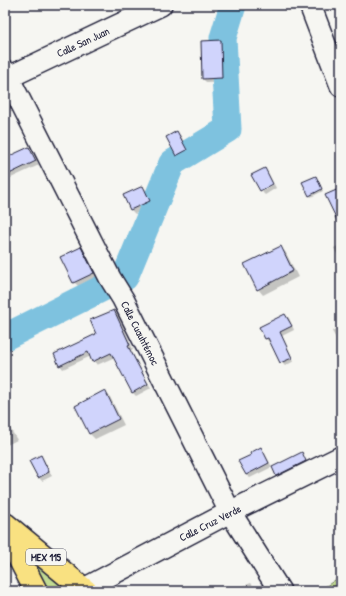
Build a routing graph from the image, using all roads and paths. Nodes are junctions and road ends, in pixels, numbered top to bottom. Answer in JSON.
{"nodes":[{"id":1,"x":161,"y":5,"type":"edge"},
{"id":2,"x":310,"y":5,"type":"edge"},
{"id":3,"x":6,"y":76,"type":"edge"},
{"id":4,"x":341,"y":86,"type":"edge"},
{"id":5,"x":341,"y":457,"type":"edge"},
{"id":6,"x":230,"y":512,"type":"junction"},
{"id":7,"x":5,"y":524,"type":"edge"},
{"id":8,"x":5,"y":531,"type":"edge"},
{"id":9,"x":84,"y":590,"type":"edge"},
{"id":10,"x":36,"y":591,"type":"edge"},
{"id":11,"x":280,"y":591,"type":"edge"}],
"edges":[{"from":1,"to":3,"type":"street","name":"Calle San Juan"},
{"from":2,"to":4,"type":"street"},
{"from":3,"to":6,"type":"street","name":"Calle Cuauhtémoc"},
{"from":5,"to":6,"type":"street","name":"Calle Cruz Verde"},
{"from":6,"to":9,"type":"street","name":"Calle Cruz Verde"},
{"from":6,"to":11,"type":"street","name":"Calle Cuauhtémoc"},
{"from":7,"to":9,"type":"main road","number":"MEX 115"},
{"from":8,"to":10,"type":"main road","number":"MEX 115"}]}
